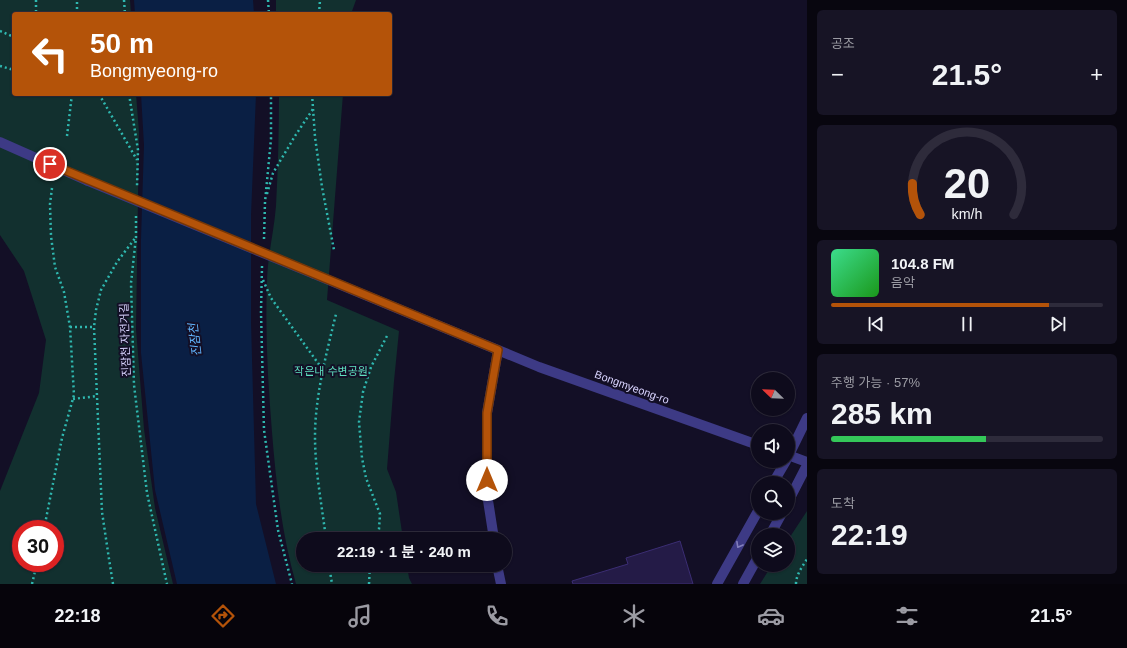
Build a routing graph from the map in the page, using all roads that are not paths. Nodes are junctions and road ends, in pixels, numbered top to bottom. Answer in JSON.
{"nodes":[{"id":1,"x":0,"y":142,"type":"edge"},
{"id":2,"x":498,"y":350,"type":"junction"},
{"id":3,"x":807,"y":418,"type":"edge"},
{"id":4,"x":751,"y":443,"type":"edge"},
{"id":5,"x":795,"y":443,"type":"edge"},
{"id":6,"x":795,"y":459,"type":"edge"},
{"id":7,"x":807,"y":463,"type":"edge"},
{"id":8,"x":795,"y":488,"type":"edge"},
{"id":9,"x":753,"y":520,"type":"edge"},
{"id":10,"x":493,"y":532,"type":"edge"},
{"id":11,"x":751,"y":570,"type":"edge"},
{"id":12,"x":498,"y":572,"type":"edge"},
{"id":13,"x":501,"y":584,"type":"edge"},
{"id":14,"x":717,"y":584,"type":"edge"},
{"id":15,"x":743,"y":584,"type":"edge"}],
"edges":[{"from":1,"to":2,"type":"street","name":"Bongmyeong-ro","bridge":true},
{"from":2,"to":4,"type":"street","name":"Bongmyeong-ro"},
{"from":2,"to":10,"type":"street"},
{"from":3,"to":5,"type":"street"},
{"from":6,"to":7,"type":"street"},
{"from":7,"to":8,"type":"street"},
{"from":9,"to":14,"type":"street","one_way":true},
{"from":11,"to":15,"type":"street"},
{"from":12,"to":13,"type":"street"}]}
